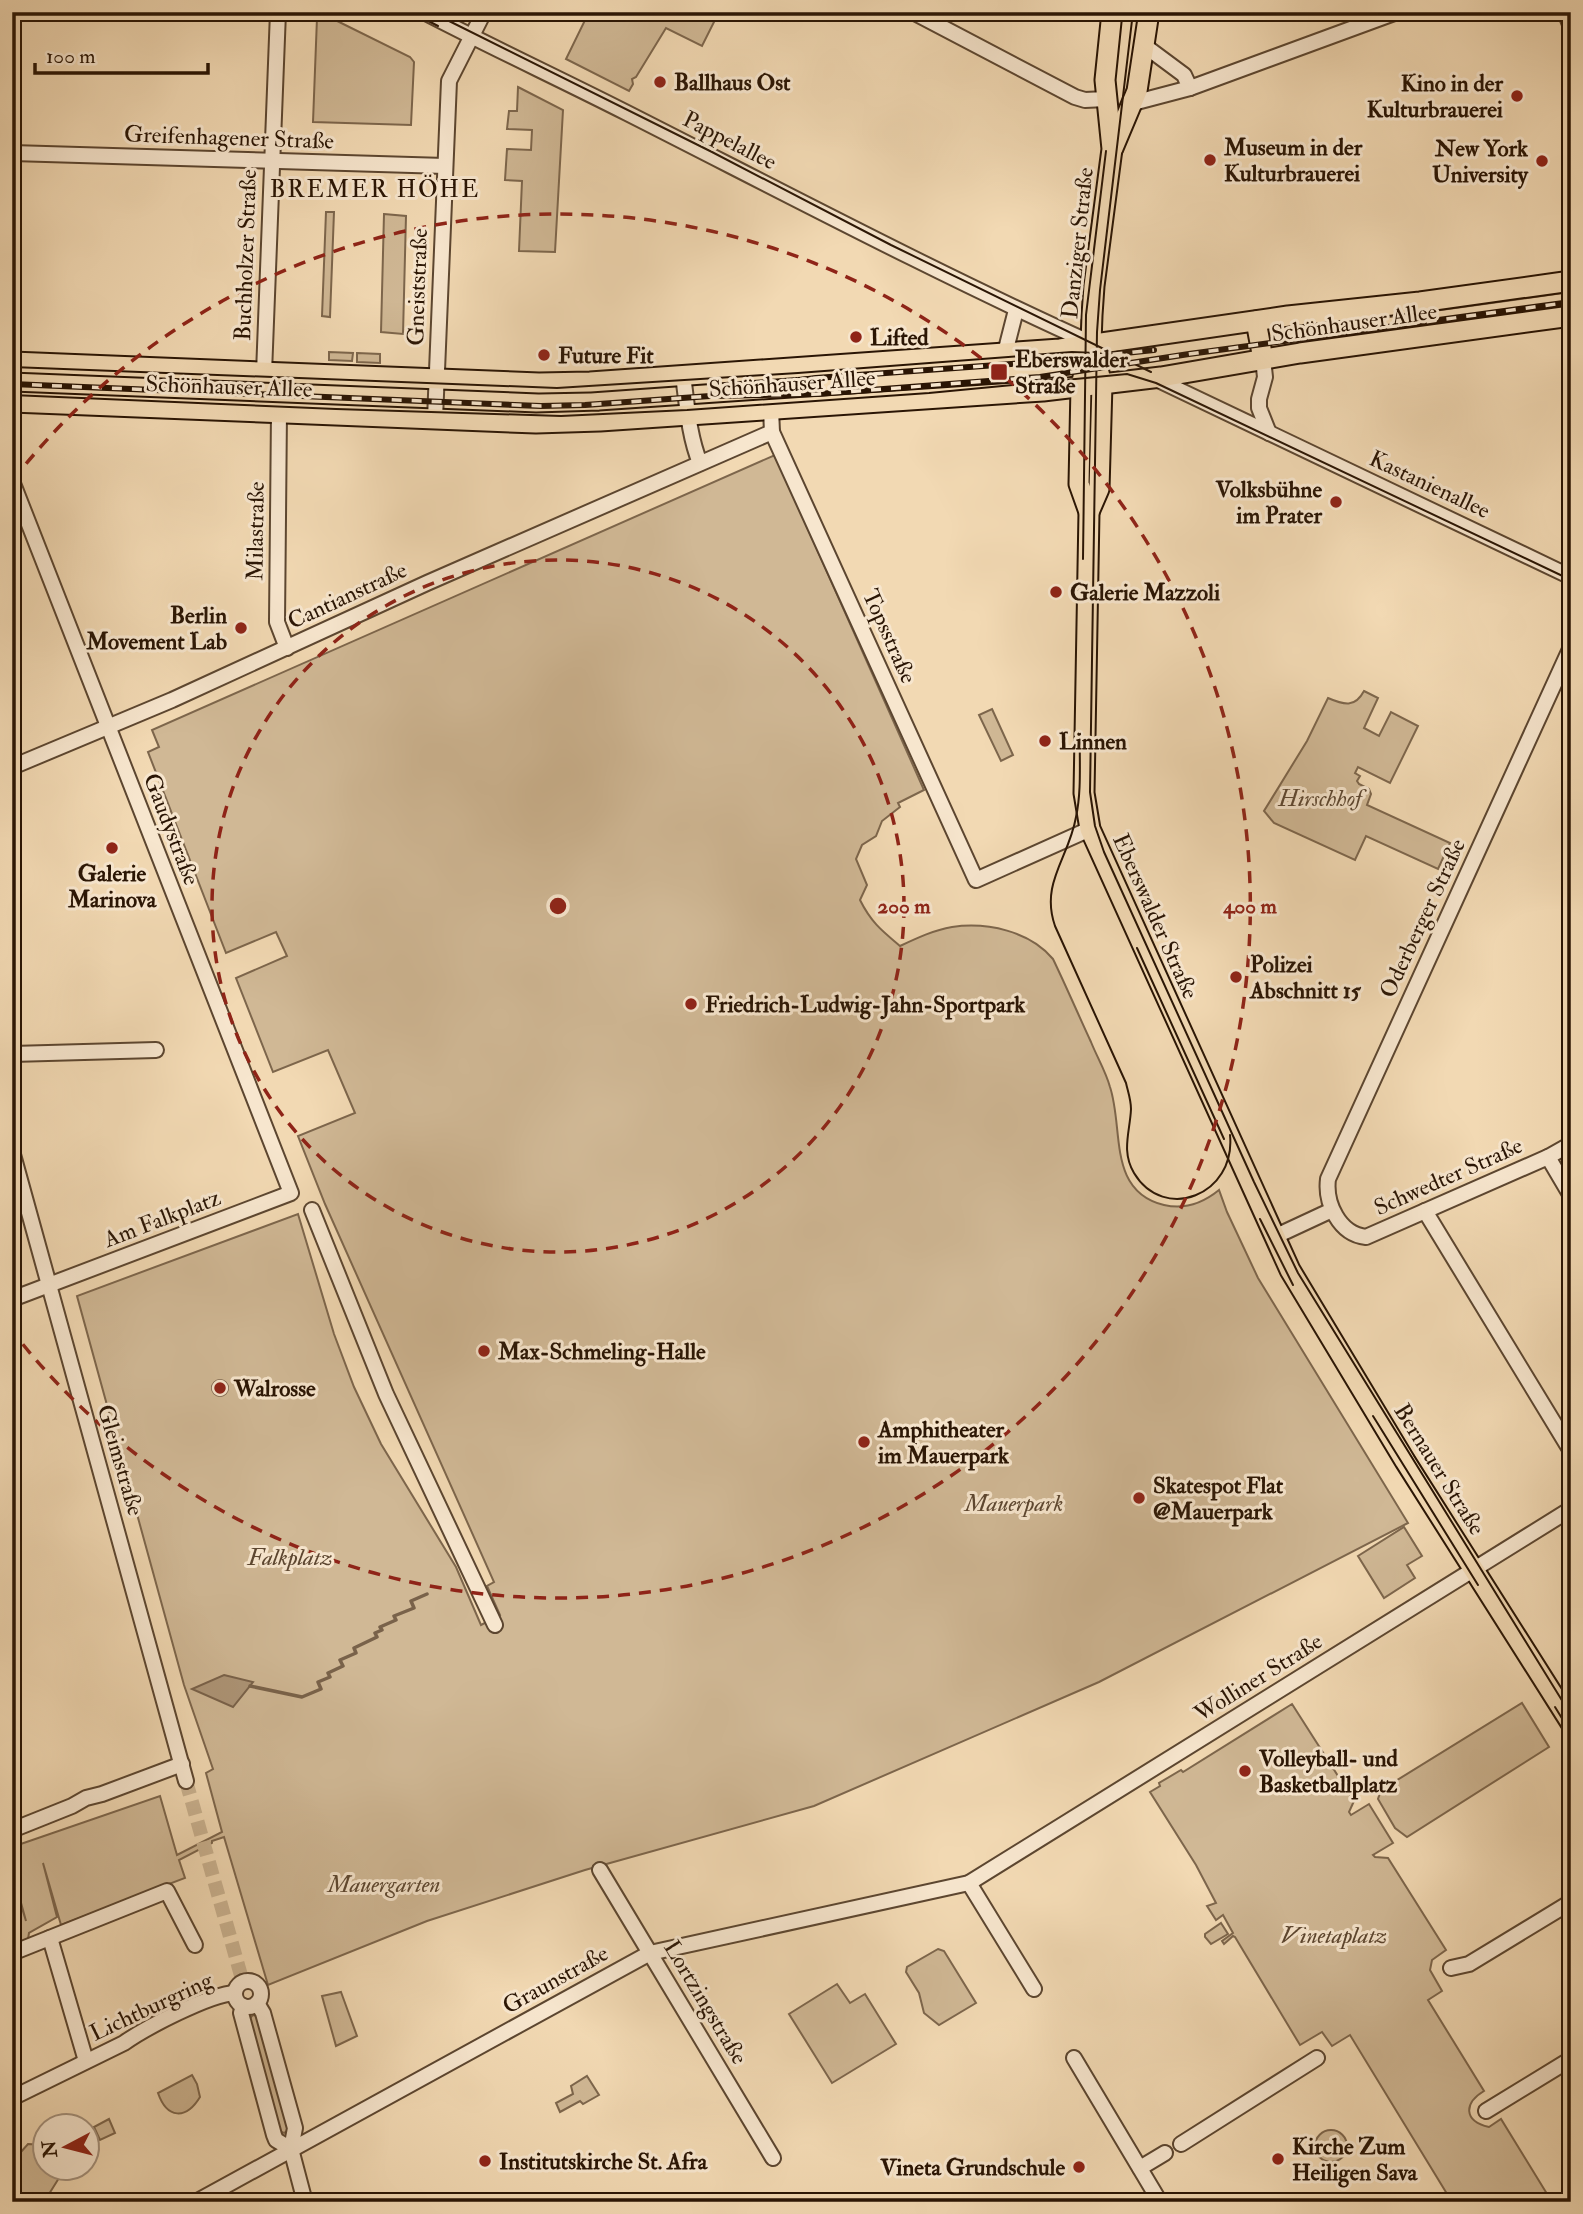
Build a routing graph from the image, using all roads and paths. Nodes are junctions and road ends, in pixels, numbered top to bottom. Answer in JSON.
{"nodes":[{"id":1,"x":278,"y":12,"type":"edge"},
{"id":2,"x":424,"y":12,"type":"edge"},
{"id":3,"x":484,"y":12,"type":"edge"},
{"id":4,"x":913,"y":12,"type":"edge"},
{"id":5,"x":1112,"y":12,"type":"edge"},
{"id":6,"x":1149,"y":12,"type":"edge"},
{"id":7,"x":1396,"y":12,"type":"edge"},
{"id":8,"x":1565,"y":12,"type":"edge"},
{"id":9,"x":1571,"y":27,"type":"edge"},
{"id":10,"x":471,"y":37,"type":"junction"},
{"id":11,"x":1145,"y":46,"type":"junction"},
{"id":12,"x":1190,"y":88,"type":"junction"},
{"id":13,"x":1106,"y":99,"type":"junction"},
{"id":14,"x":1133,"y":103,"type":"junction"},
{"id":15,"x":1112,"y":149,"type":"junction"},
{"id":16,"x":12,"y":152,"type":"edge"},
{"id":17,"x":271,"y":162,"type":"junction"},
{"id":18,"x":445,"y":166,"type":"junction"},
{"id":19,"x":1571,"y":281,"type":"edge"},
{"id":20,"x":1016,"y":310,"type":"junction"},
{"id":21,"x":1571,"y":316,"type":"edge"},
{"id":22,"x":1256,"y":321,"type":"junction"},
{"id":23,"x":1091,"y":343,"type":"junction"},
{"id":24,"x":1005,"y":353,"type":"junction"},
{"id":25,"x":1263,"y":359,"type":"junction"},
{"id":26,"x":12,"y":362,"type":"edge"},
{"id":27,"x":264,"y":373,"type":"junction"},
{"id":28,"x":683,"y":376,"type":"junction"},
{"id":29,"x":1154,"y":378,"type":"junction"},
{"id":30,"x":436,"y":379,"type":"junction"},
{"id":31,"x":1101,"y":384,"type":"junction"},
{"id":32,"x":1081,"y":386,"type":"junction"},
{"id":33,"x":12,"y":402,"type":"edge"},
{"id":34,"x":771,"y":410,"type":"junction"},
{"id":35,"x":279,"y":412,"type":"junction"},
{"id":36,"x":688,"y":416,"type":"junction"},
{"id":37,"x":435,"y":419,"type":"junction"},
{"id":38,"x":772,"y":432,"type":"junction"},
{"id":39,"x":1269,"y":433,"type":"junction"},
{"id":40,"x":700,"y":463,"type":"junction"},
{"id":41,"x":12,"y":481,"type":"edge"},
{"id":42,"x":1089,"y":512,"type":"junction"},
{"id":43,"x":1571,"y":577,"type":"edge"},
{"id":44,"x":287,"y":648,"type":"junction"},
{"id":45,"x":1571,"y":648,"type":"edge"},
{"id":46,"x":108,"y":727,"type":"junction"},
{"id":47,"x":12,"y":767,"type":"edge"},
{"id":48,"x":1090,"y":830,"type":"junction"},
{"id":49,"x":156,"y":1051,"type":"dead end"},
{"id":50,"x":12,"y":1054,"type":"edge"},
{"id":51,"x":1571,"y":1144,"type":"edge"},
{"id":52,"x":12,"y":1151,"type":"edge"},
{"id":53,"x":1548,"y":1157,"type":"junction"},
{"id":54,"x":291,"y":1193,"type":"joint"},
{"id":55,"x":1571,"y":1196,"type":"edge"},
{"id":56,"x":312,"y":1209,"type":"dead end"},
{"id":57,"x":1332,"y":1210,"type":"junction"},
{"id":58,"x":1425,"y":1211,"type":"junction"},
{"id":59,"x":1274,"y":1237,"type":"junction"},
{"id":60,"x":49,"y":1285,"type":"junction"},
{"id":61,"x":12,"y":1299,"type":"edge"},
{"id":62,"x":1571,"y":1451,"type":"edge"},
{"id":63,"x":1571,"y":1509,"type":"edge"},
{"id":64,"x":1474,"y":1570,"type":"junction"},
{"id":65,"x":495,"y":1625,"type":"dead end"},
{"id":66,"x":1568,"y":1713,"type":"edge"},
{"id":67,"x":182,"y":1764,"type":"junction"},
{"id":68,"x":186,"y":1781,"type":"tunnel mouth"},
{"id":69,"x":12,"y":1830,"type":"edge"},
{"id":70,"x":600,"y":1870,"type":"dead end"},
{"id":71,"x":969,"y":1883,"type":"junction"},
{"id":72,"x":1571,"y":1902,"type":"edge"},
{"id":73,"x":50,"y":1938,"type":"junction"},
{"id":74,"x":195,"y":1945,"type":"dead end"},
{"id":75,"x":650,"y":1953,"type":"junction"},
{"id":76,"x":12,"y":1954,"type":"edge"},
{"id":77,"x":1451,"y":1968,"type":"dead end"},
{"id":78,"x":240,"y":1985,"type":"junction"},
{"id":79,"x":1034,"y":1989,"type":"dead end"},
{"id":80,"x":250,"y":2005,"type":"junction"},
{"id":81,"x":1318,"y":2057,"type":"dead end"},
{"id":82,"x":1074,"y":2058,"type":"dead end"},
{"id":83,"x":1571,"y":2059,"type":"edge"},
{"id":84,"x":86,"y":2061,"type":"junction"},
{"id":85,"x":12,"y":2098,"type":"edge"},
{"id":86,"x":1486,"y":2111,"type":"dead end"},
{"id":87,"x":1181,"y":2144,"type":"dead end"},
{"id":88,"x":291,"y":2149,"type":"junction"},
{"id":89,"x":1165,"y":2153,"type":"dead end"},
{"id":90,"x":773,"y":2158,"type":"dead end"},
{"id":91,"x":1140,"y":2168,"type":"junction"},
{"id":92,"x":196,"y":2202,"type":"edge"},
{"id":93,"x":305,"y":2202,"type":"edge"},
{"id":94,"x":1160,"y":2202,"type":"edge"}],
"edges":[{"from":1,"to":17,"type":"street","name":"Buchholzer Straße"},
{"from":2,"to":10,"type":"street","name":"Pappelallee"},
{"from":3,"to":10,"type":"street","name":"Gneiststraße"},
{"from":4,"to":13,"type":"street"},
{"from":5,"to":13,"type":"main road","name":"Danziger Straße"},
{"from":6,"to":11,"type":"main road","name":"Danziger Straße"},
{"from":7,"to":12,"type":"street"},
{"from":8,"to":9,"type":"street"},
{"from":10,"to":18,"type":"street","name":"Gneiststraße"},
{"from":10,"to":20,"type":"street","name":"Pappelallee"},
{"from":11,"to":12,"type":"street"},
{"from":11,"to":14,"type":"main road","name":"Danziger Straße"},
{"from":12,"to":14,"type":"street"},
{"from":13,"to":15,"type":"main road","name":"Danziger Straße"},
{"from":14,"to":15,"type":"main road","name":"Danziger Straße"},
{"from":15,"to":23,"type":"main road","name":"Danziger Straße"},
{"from":16,"to":17,"type":"street","name":"Greifenhagener Straße"},
{"from":17,"to":18,"type":"street","name":"Greifenhagener Straße"},
{"from":17,"to":27,"type":"street","name":"Buchholzer Straße"},
{"from":18,"to":30,"type":"street","name":"Gneiststraße"},
{"from":19,"to":22,"type":"main road","name":"Schönhauser Allee"},
{"from":20,"to":23,"type":"street","name":"Pappelallee"},
{"from":20,"to":24,"type":"street"},
{"from":21,"to":25,"type":"main road","name":"Schönhauser Allee"},
{"from":22,"to":23,"type":"main road","name":"Schönhauser Allee"},
{"from":22,"to":25,"type":"main road"},
{"from":23,"to":24,"type":"main road","name":"Schönhauser Allee"},
{"from":23,"to":31,"type":"main road","name":"Danziger Straße"},
{"from":23,"to":32,"type":"main road","name":"Eberswalder Straße"},
{"from":24,"to":28,"type":"main road","name":"Schönhauser Allee"},
{"from":25,"to":29,"type":"main road","name":"Schönhauser Allee"},
{"from":25,"to":39,"type":"street"},
{"from":26,"to":27,"type":"main road","name":"Schönhauser Allee"},
{"from":27,"to":30,"type":"main road","name":"Schönhauser Allee"},
{"from":28,"to":30,"type":"main road","name":"Schönhauser Allee"},
{"from":28,"to":36,"type":"street"},
{"from":29,"to":31,"type":"main road","name":"Schönhauser Allee"},
{"from":29,"to":39,"type":"street","name":"Kastanienallee"},
{"from":30,"to":37,"type":"street","name":"Gneiststraße"},
{"from":31,"to":32,"type":"main road","name":"Schönhauser Allee"},
{"from":31,"to":42,"type":"main road","name":"Eberswalder Straße"},
{"from":32,"to":34,"type":"main road","name":"Schönhauser Allee"},
{"from":32,"to":42,"type":"main road","name":"Eberswalder Straße"},
{"from":33,"to":35,"type":"main road","name":"Schönhauser Allee"},
{"from":34,"to":36,"type":"main road","name":"Schönhauser Allee"},
{"from":34,"to":38,"type":"street","name":"Topsstraße"},
{"from":35,"to":37,"type":"main road","name":"Schönhauser Allee"},
{"from":35,"to":44,"type":"street","name":"Milastraße"},
{"from":36,"to":37,"type":"main road","name":"Schönhauser Allee"},
{"from":36,"to":40,"type":"street"},
{"from":38,"to":40,"type":"street","name":"Cantianstraße"},
{"from":38,"to":48,"type":"street","name":"Topsstraße"},
{"from":39,"to":43,"type":"street","name":"Kastanienallee"},
{"from":40,"to":44,"type":"street","name":"Cantianstraße"},
{"from":41,"to":46,"type":"street","name":"Gaudystraße"},
{"from":42,"to":48,"type":"main road","name":"Eberswalder Straße"},
{"from":44,"to":46,"type":"street","name":"Cantianstraße"},
{"from":45,"to":57,"type":"street","name":"Oderberger Straße"},
{"from":46,"to":47,"type":"street","name":"Cantianstraße"},
{"from":46,"to":54,"type":"street","name":"Gaudystraße"},
{"from":48,"to":59,"type":"main road","name":"Eberswalder Straße"},
{"from":49,"to":50,"type":"street"},
{"from":51,"to":53,"type":"street","name":"Schwedter Straße"},
{"from":52,"to":60,"type":"street","name":"Gleimstraße"},
{"from":53,"to":55,"type":"street"},
{"from":53,"to":58,"type":"street","name":"Schwedter Straße"},
{"from":54,"to":60,"type":"street","name":"Am Falkplatz"},
{"from":56,"to":65,"type":"street"},
{"from":57,"to":58,"type":"street","name":"Schwedter Straße"},
{"from":57,"to":59,"type":"street"},
{"from":58,"to":62,"type":"street"},
{"from":59,"to":64,"type":"main road","name":"Bernauer Straße"},
{"from":60,"to":61,"type":"street","name":"Am Falkplatz"},
{"from":60,"to":67,"type":"street","name":"Gleimstraße"},
{"from":63,"to":64,"type":"street","name":"Wolliner Straße"},
{"from":64,"to":66,"type":"main road","name":"Bernauer Straße"},
{"from":64,"to":71,"type":"street","name":"Wolliner Straße"},
{"from":67,"to":68,"type":"street","name":"Gleimstraße"},
{"from":67,"to":69,"type":"street"},
{"from":70,"to":75,"type":"street","name":"Lortzingstraße"},
{"from":71,"to":75,"type":"street","name":"Graunstraße"},
{"from":71,"to":79,"type":"street"},
{"from":72,"to":77,"type":"street"},
{"from":73,"to":74,"type":"street","name":"Lichtburgring"},
{"from":73,"to":76,"type":"street","name":"Lichtburgring"},
{"from":73,"to":84,"type":"street","name":"Lichtburgring"},
{"from":75,"to":88,"type":"street","name":"Graunstraße"},
{"from":75,"to":90,"type":"street","name":"Lortzingstraße"},
{"from":78,"to":80,"type":"street"},
{"from":78,"to":80,"type":"street"},
{"from":78,"to":84,"type":"street","name":"Lichtburgring"},
{"from":80,"to":88,"type":"street"},
{"from":80,"to":88,"type":"street"},
{"from":81,"to":87,"type":"street"},
{"from":82,"to":91,"type":"street"},
{"from":83,"to":86,"type":"street"},
{"from":84,"to":85,"type":"street","name":"Lichtburgring"},
{"from":88,"to":92,"type":"street","name":"Graunstraße"},
{"from":88,"to":93,"type":"street"},
{"from":89,"to":91,"type":"street"},
{"from":91,"to":94,"type":"street"}]}
